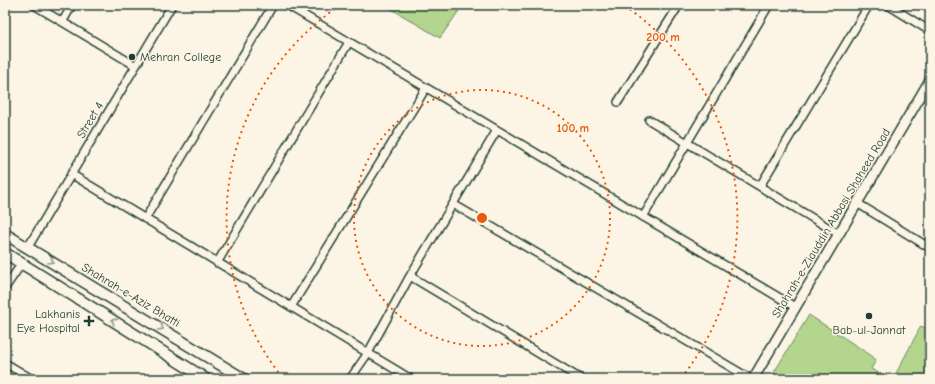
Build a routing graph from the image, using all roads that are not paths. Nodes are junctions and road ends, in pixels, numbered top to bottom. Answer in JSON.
{"nodes":[{"id":1,"x":34,"y":5,"type":"edge"},
{"id":2,"x":72,"y":5,"type":"edge"},
{"id":3,"x":172,"y":5,"type":"edge"},
{"id":4,"x":273,"y":5,"type":"edge"},
{"id":5,"x":287,"y":5,"type":"edge"},
{"id":6,"x":679,"y":5,"type":"edge"},
{"id":7,"x":769,"y":5,"type":"edge"},
{"id":8,"x":868,"y":5,"type":"edge"},
{"id":9,"x":888,"y":5,"type":"edge"},
{"id":10,"x":62,"y":21,"type":"junction"},
{"id":11,"x":930,"y":31,"type":"edge"},
{"id":12,"x":349,"y":42,"type":"junction"},
{"id":13,"x":136,"y":66,"type":"junction"},
{"id":14,"x":930,"y":80,"type":"edge"},
{"id":15,"x":426,"y":88,"type":"junction"},
{"id":16,"x":618,"y":102,"type":"dead end"},
{"id":17,"x":649,"y":120,"type":"dead end"},
{"id":18,"x":497,"y":130,"type":"junction"},
{"id":19,"x":687,"y":143,"type":"junction"},
{"id":20,"x":71,"y":174,"type":"junction"},
{"id":21,"x":760,"y":186,"type":"junction"},
{"id":22,"x":857,"y":203,"type":"junction"},
{"id":23,"x":453,"y":204,"type":"junction"},
{"id":24,"x":643,"y":217,"type":"junction"},
{"id":25,"x":145,"y":219,"type":"junction"},
{"id":26,"x":5,"y":234,"type":"edge"},
{"id":27,"x":839,"y":234,"type":"junction"},
{"id":28,"x":28,"y":247,"type":"junction"},
{"id":29,"x":930,"y":248,"type":"edge"},
{"id":30,"x":5,"y":253,"type":"edge"},
{"id":31,"x":217,"y":262,"type":"junction"},
{"id":32,"x":22,"y":263,"type":"junction"},
{"id":33,"x":410,"y":276,"type":"junction"},
{"id":34,"x":5,"y":288,"type":"edge"},
{"id":35,"x":291,"y":307,"type":"junction"},
{"id":36,"x":795,"y":307,"type":"junction"},
{"id":37,"x":368,"y":353,"type":"junction"},
{"id":38,"x":5,"y":363,"type":"edge"},
{"id":39,"x":32,"y":379,"type":"edge"},
{"id":40,"x":206,"y":379,"type":"edge"},
{"id":41,"x":244,"y":379,"type":"edge"},
{"id":42,"x":350,"y":379,"type":"edge"},
{"id":43,"x":411,"y":379,"type":"edge"},
{"id":44,"x":581,"y":379,"type":"edge"},
{"id":45,"x":752,"y":379,"type":"edge"}],
"edges":[{"from":1,"to":10,"type":"street"},
{"from":2,"to":10,"type":"street"},
{"from":3,"to":13,"type":"street","name":"Street 4"},
{"from":4,"to":25,"type":"street"},
{"from":5,"to":12,"type":"street"},
{"from":6,"to":16,"type":"street"},
{"from":7,"to":19,"type":"street"},
{"from":8,"to":21,"type":"street"},
{"from":9,"to":11,"type":"street"},
{"from":10,"to":13,"type":"street"},
{"from":12,"to":15,"type":"street"},
{"from":12,"to":31,"type":"street"},
{"from":13,"to":20,"type":"street","name":"Street 4"},
{"from":14,"to":22,"type":"street","name":"Shahrah-e-Ziauddin Abbasi Shaheed Road"},
{"from":15,"to":18,"type":"street"},
{"from":15,"to":35,"type":"street"},
{"from":17,"to":19,"type":"street"},
{"from":18,"to":23,"type":"street"},
{"from":18,"to":24,"type":"street"},
{"from":19,"to":21,"type":"street"},
{"from":19,"to":24,"type":"street"},
{"from":20,"to":25,"type":"street"},
{"from":20,"to":28,"type":"street","name":"Street 4"},
{"from":21,"to":27,"type":"street"},
{"from":22,"to":27,"type":"street","name":"Shahrah-e-Ziauddin Abbasi Shaheed Road"},
{"from":22,"to":29,"type":"street"},
{"from":23,"to":33,"type":"street"},
{"from":23,"to":45,"type":"street"},
{"from":24,"to":36,"type":"street"},
{"from":25,"to":31,"type":"street"},
{"from":26,"to":28,"type":"main road","name":"Shahrah-e-Aziz Bhatti"},
{"from":27,"to":36,"type":"street","name":"Shahrah-e-Ziauddin Abbasi Shaheed Road"},
{"from":28,"to":41,"type":"main road","name":"Shahrah-e-Aziz Bhatti","one_way":true},
{"from":30,"to":32,"type":"main road"},
{"from":31,"to":35,"type":"street"},
{"from":32,"to":34,"type":"street"},
{"from":40,"to":32,"type":"main road","one_way":true},
{"from":33,"to":37,"type":"street"},
{"from":33,"to":44,"type":"street"},
{"from":35,"to":37,"type":"street"},
{"from":36,"to":45,"type":"street","name":"Shahrah-e-Ziauddin Abbasi Shaheed Road"},
{"from":37,"to":42,"type":"street"},
{"from":37,"to":43,"type":"street"},
{"from":38,"to":39,"type":"street"}]}
